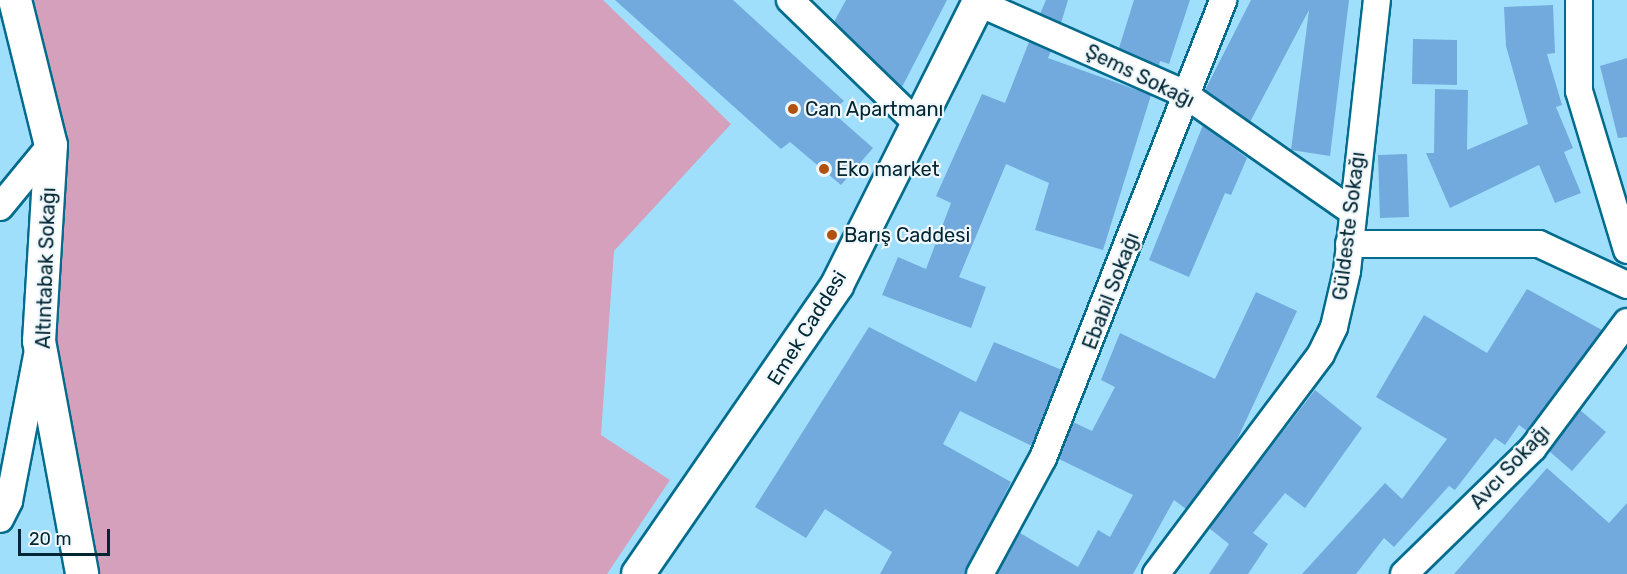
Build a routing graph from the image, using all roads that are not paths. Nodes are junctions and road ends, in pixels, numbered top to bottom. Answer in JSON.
{"nodes":[{"id":1,"x":15,"y":0,"type":"edge"},
{"id":2,"x":790,"y":0,"type":"edge"},
{"id":3,"x":1223,"y":0,"type":"edge"},
{"id":4,"x":1377,"y":0,"type":"edge"},
{"id":5,"x":1579,"y":0,"type":"edge"},
{"id":6,"x":980,"y":1,"type":"edge"},
{"id":7,"x":1183,"y":93,"type":"junction"},
{"id":8,"x":918,"y":125,"type":"junction"},
{"id":9,"x":51,"y":145,"type":"junction"},
{"id":10,"x":0,"y":207,"type":"edge"},
{"id":11,"x":1350,"y":210,"type":"junction"},
{"id":12,"x":1349,"y":244,"type":"junction"},
{"id":13,"x":1627,"y":250,"type":"edge"},
{"id":14,"x":1627,"y":285,"type":"edge"},
{"id":15,"x":1627,"y":322,"type":"edge"},
{"id":16,"x":39,"y":341,"type":"junction"},
{"id":17,"x":0,"y":519,"type":"edge"},
{"id":18,"x":82,"y":574,"type":"edge"},
{"id":19,"x":638,"y":574,"type":"edge"},
{"id":20,"x":980,"y":574,"type":"edge"},
{"id":21,"x":1156,"y":574,"type":"edge"},
{"id":22,"x":1404,"y":574,"type":"edge"}],
"edges":[{"from":1,"to":9,"type":"street","name":"Altıntabak Sokağı"},
{"from":2,"to":8,"type":"street"},
{"from":3,"to":7,"type":"street","name":"Ebabil Sokağı"},
{"from":4,"to":11,"type":"street","name":"Güldeste Sokağı"},
{"from":5,"to":13,"type":"street"},
{"from":6,"to":7,"type":"street","name":"Şems Sokağı"},
{"from":6,"to":8,"type":"street","name":"Emek Caddesi"},
{"from":7,"to":11,"type":"street","name":"Şems Sokağı"},
{"from":7,"to":20,"type":"street","name":"Ebabil Sokağı"},
{"from":8,"to":19,"type":"street","name":"Emek Caddesi"},
{"from":9,"to":10,"type":"street"},
{"from":9,"to":16,"type":"street","name":"Altıntabak Sokağı"},
{"from":11,"to":12,"type":"street","name":"Güldeste Sokağı"},
{"from":12,"to":14,"type":"street"},
{"from":12,"to":21,"type":"street","name":"Güldeste Sokağı"},
{"from":15,"to":22,"type":"street","name":"Avcı Sokağı"},
{"from":16,"to":17,"type":"street"},
{"from":16,"to":18,"type":"street","name":"Altıntabak Sokağı"}]}
